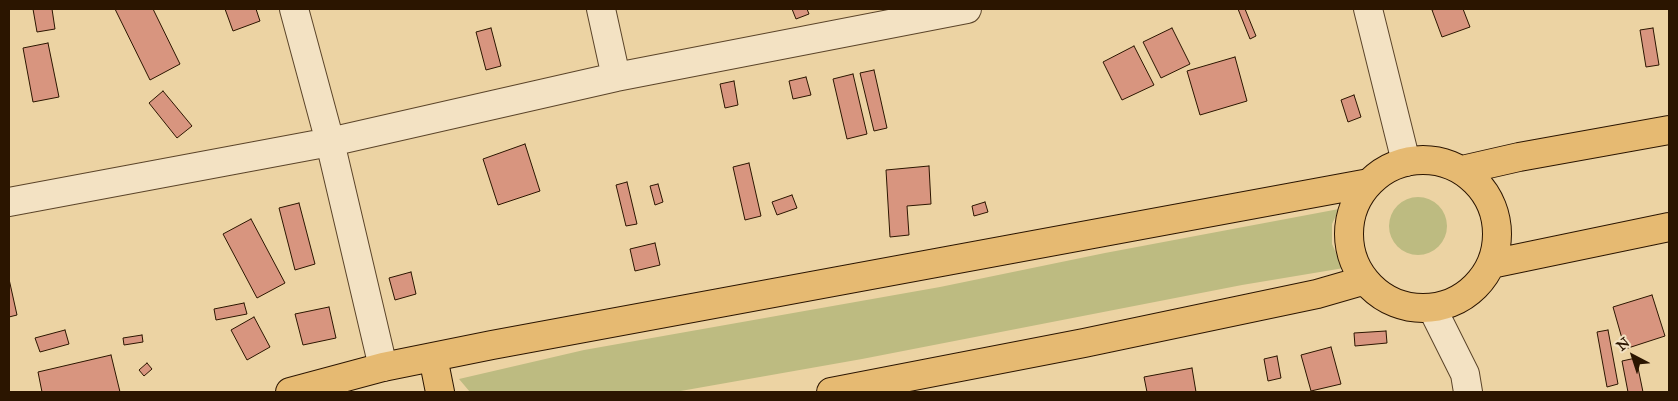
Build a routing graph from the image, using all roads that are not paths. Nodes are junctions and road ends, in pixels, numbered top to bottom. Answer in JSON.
{"nodes":[{"id":1,"x":294,"y":9,"type":"edge"},
{"id":2,"x":602,"y":9,"type":"edge"},
{"id":3,"x":967,"y":9,"type":"edge"},
{"id":4,"x":1368,"y":9,"type":"edge"},
{"id":5,"x":616,"y":77,"type":"junction"},
{"id":6,"x":1669,"y":130,"type":"edge"},
{"id":7,"x":330,"y":142,"type":"junction"},
{"id":8,"x":1406,"y":162,"type":"junction"},
{"id":9,"x":1462,"y":170,"type":"junction"},
{"id":10,"x":1369,"y":183,"type":"junction"},
{"id":11,"x":9,"y":202,"type":"edge"},
{"id":12,"x":1669,"y":228,"type":"edge"},
{"id":13,"x":1491,"y":264,"type":"junction"},
{"id":14,"x":1362,"y":281,"type":"junction"},
{"id":15,"x":1432,"y":308,"type":"junction"},
{"id":16,"x":433,"y":357,"type":"junction"},
{"id":17,"x":383,"y":367,"type":"junction"},
{"id":18,"x":290,"y":392,"type":"edge"},
{"id":19,"x":440,"y":392,"type":"edge"},
{"id":20,"x":832,"y":392,"type":"edge"},
{"id":21,"x":1468,"y":392,"type":"edge"}],
"edges":[{"from":1,"to":7,"type":"street"},
{"from":2,"to":5,"type":"street"},
{"from":3,"to":5,"type":"street"},
{"from":4,"to":8,"type":"street"},
{"from":5,"to":7,"type":"street"},
{"from":6,"to":9,"type":"main road"},
{"from":7,"to":11,"type":"street"},
{"from":7,"to":17,"type":"street"},
{"from":8,"to":9,"type":"main road"},
{"from":8,"to":10,"type":"main road"},
{"from":9,"to":13,"type":"main road"},
{"from":10,"to":14,"type":"main road"},
{"from":10,"to":16,"type":"main road"},
{"from":12,"to":13,"type":"main road"},
{"from":13,"to":15,"type":"main road"},
{"from":14,"to":15,"type":"main road"},
{"from":14,"to":20,"type":"main road"},
{"from":15,"to":21,"type":"street"},
{"from":16,"to":17,"type":"main road"},
{"from":16,"to":19,"type":"main road"},
{"from":17,"to":18,"type":"main road"}]}
